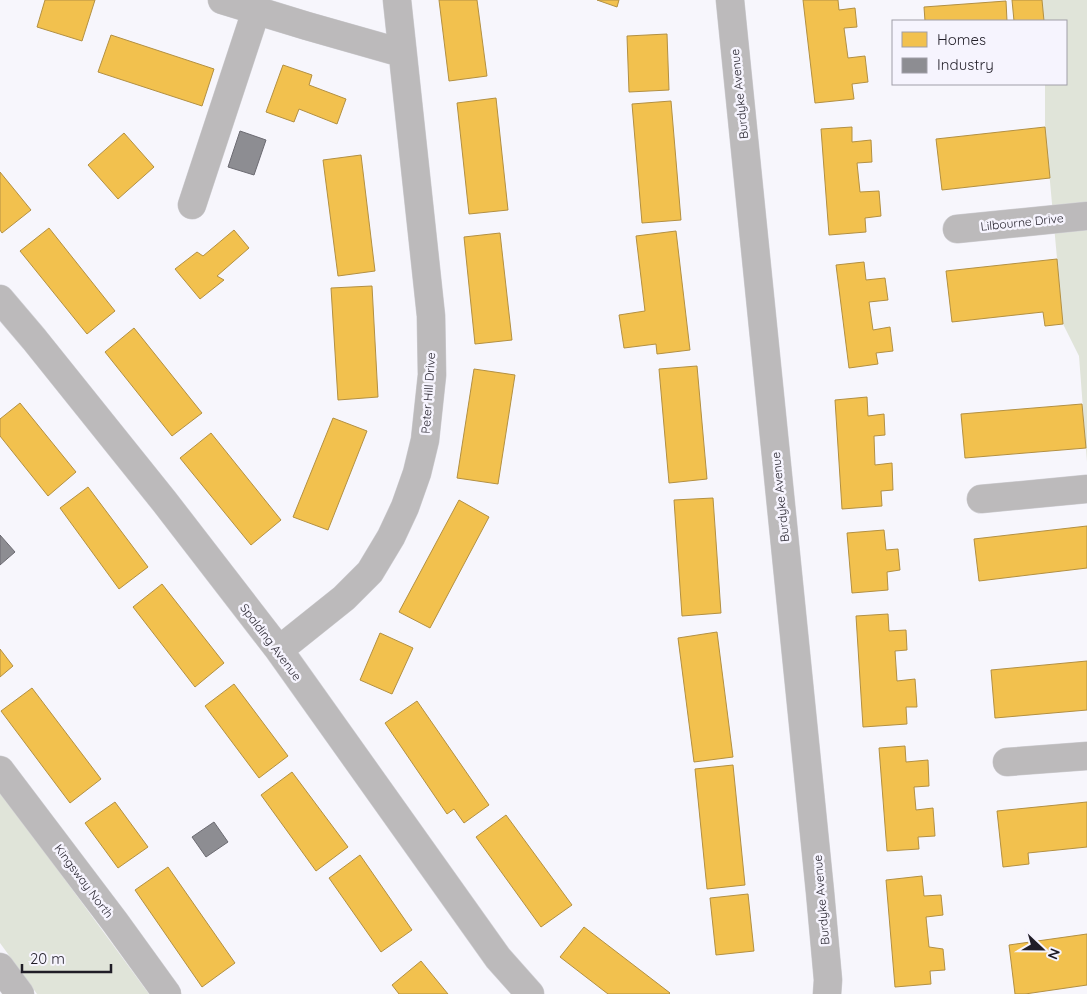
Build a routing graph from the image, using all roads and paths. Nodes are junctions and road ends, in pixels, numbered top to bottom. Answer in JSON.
{"nodes":[{"id":1,"x":222,"y":0,"type":"edge"},
{"id":2,"x":397,"y":0,"type":"edge"},
{"id":3,"x":730,"y":0,"type":"edge"},
{"id":4,"x":256,"y":11,"type":"junction"},
{"id":5,"x":402,"y":53,"type":"junction"},
{"id":6,"x":192,"y":205,"type":"dead end"},
{"id":7,"x":1087,"y":216,"type":"edge"},
{"id":8,"x":957,"y":229,"type":"dead end"},
{"id":9,"x":0,"y":299,"type":"edge"},
{"id":10,"x":1087,"y":489,"type":"edge"},
{"id":11,"x":981,"y":498,"type":"dead end"},
{"id":12,"x":279,"y":650,"type":"junction"},
{"id":13,"x":1087,"y":756,"type":"edge"},
{"id":14,"x":1007,"y":762,"type":"dead end"},
{"id":15,"x":0,"y":770,"type":"edge"},
{"id":16,"x":0,"y":967,"type":"edge"},
{"id":17,"x":20,"y":994,"type":"edge"},
{"id":18,"x":167,"y":994,"type":"edge"},
{"id":19,"x":530,"y":994,"type":"edge"},
{"id":20,"x":827,"y":994,"type":"edge"}],
"edges":[{"from":1,"to":4,"type":"street"},
{"from":2,"to":5,"type":"street","name":"Peter Hill Drive"},
{"from":3,"to":20,"type":"street","name":"Burdyke Avenue"},
{"from":4,"to":5,"type":"street"},
{"from":4,"to":6,"type":"street"},
{"from":5,"to":12,"type":"street","name":"Peter Hill Drive"},
{"from":7,"to":8,"type":"street","name":"Lilbourne Drive"},
{"from":9,"to":12,"type":"street","name":"Spalding Avenue"},
{"from":10,"to":11,"type":"street"},
{"from":12,"to":19,"type":"street","name":"Spalding Avenue"},
{"from":13,"to":14,"type":"street"},
{"from":15,"to":18,"type":"street","name":"Kingsway North"},
{"from":16,"to":17,"type":"street"}]}
